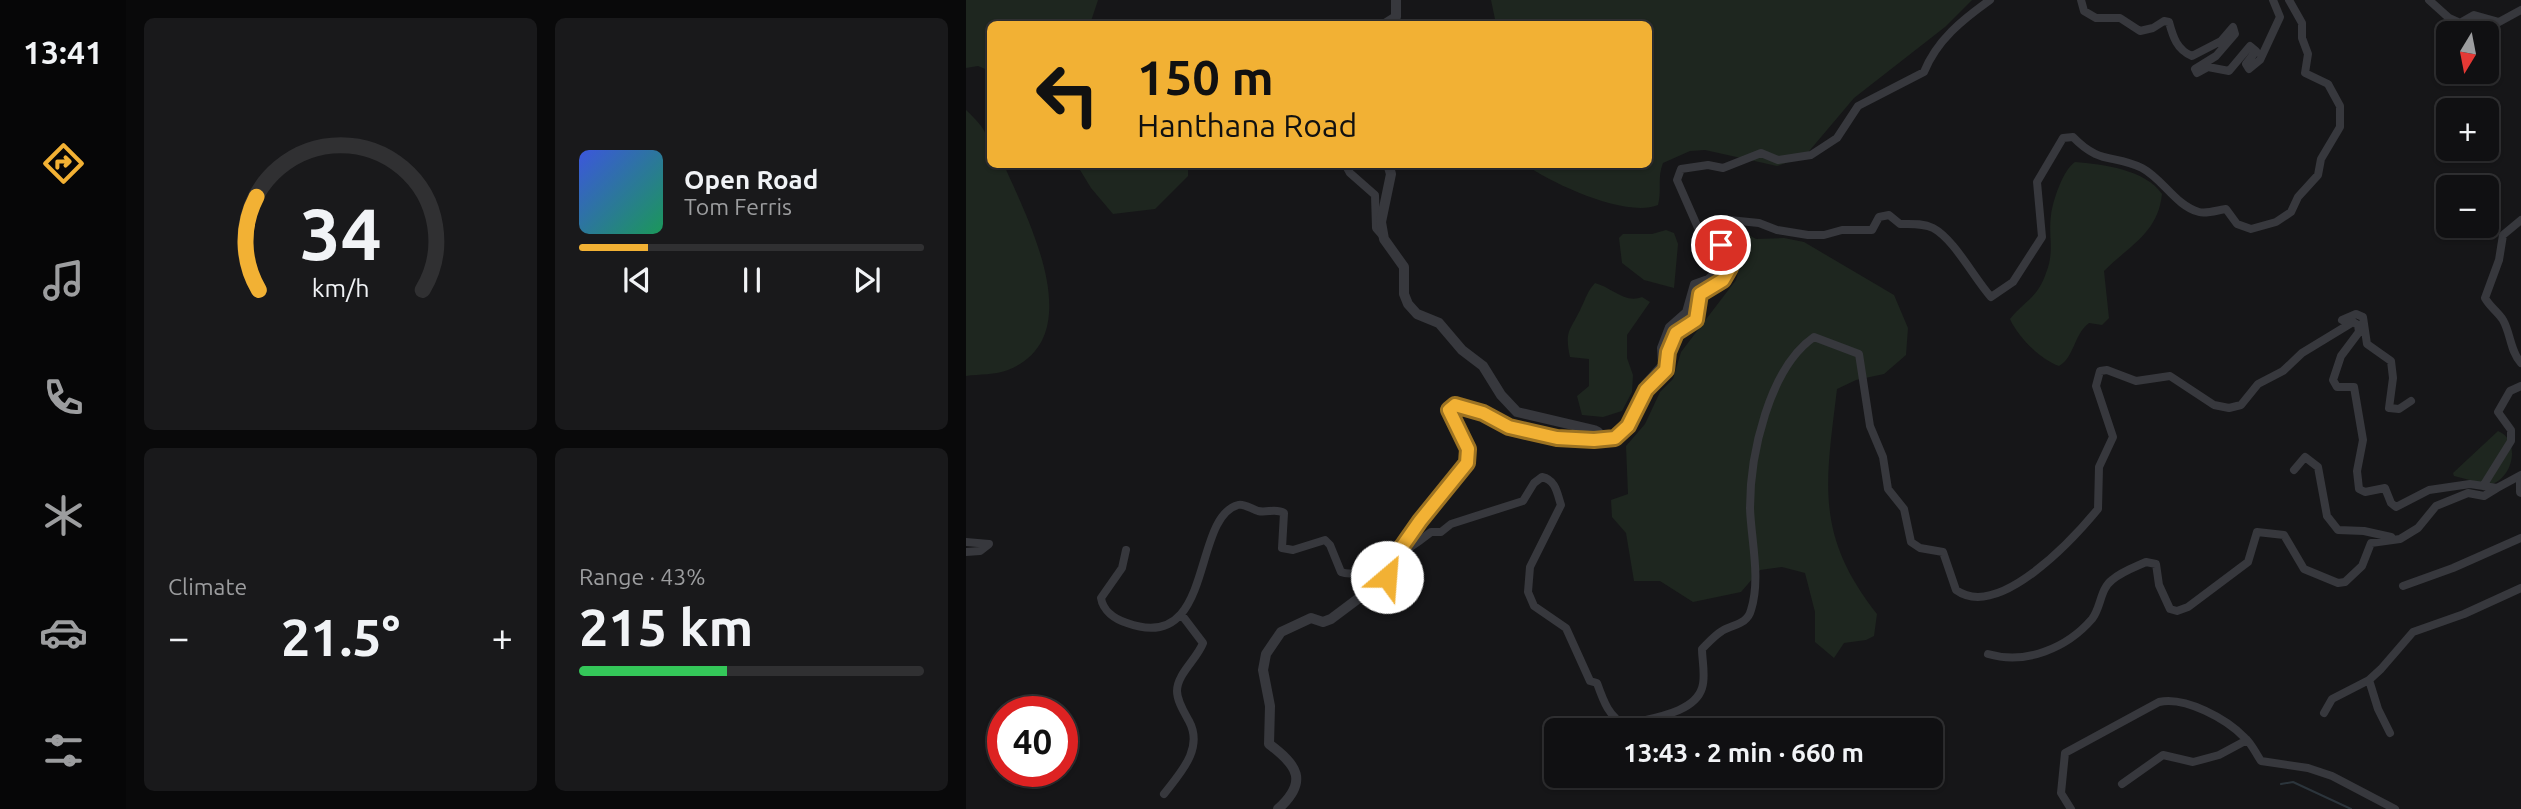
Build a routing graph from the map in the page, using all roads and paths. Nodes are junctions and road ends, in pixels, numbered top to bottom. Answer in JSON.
{"nodes":[{"id":1,"x":1396,"y":0,"type":"edge"},
{"id":2,"x":1990,"y":0,"type":"edge"},
{"id":3,"x":2081,"y":0,"type":"edge"},
{"id":4,"x":2273,"y":0,"type":"edge"},
{"id":5,"x":2289,"y":0,"type":"edge"},
{"id":6,"x":2429,"y":0,"type":"edge"},
{"id":7,"x":2521,"y":10,"type":"edge"},
{"id":8,"x":1388,"y":21,"type":"edge"},
{"id":9,"x":1347,"y":168,"type":"edge"},
{"id":10,"x":1389,"y":168,"type":"edge"},
{"id":11,"x":2521,"y":220,"type":"edge"},
{"id":12,"x":1384,"y":239,"type":"junction"},
{"id":13,"x":2348,"y":323,"type":"junction"},
{"id":14,"x":2521,"y":363,"type":"edge"},
{"id":15,"x":2521,"y":386,"type":"edge"},
{"id":16,"x":1646,"y":390,"type":"junction"},
{"id":17,"x":2411,"y":401,"type":"dead end"},
{"id":18,"x":1594,"y":440,"type":"junction"},
{"id":19,"x":2294,"y":470,"type":"dead end"},
{"id":20,"x":2521,"y":475,"type":"edge"},
{"id":21,"x":2521,"y":480,"type":"edge"},
{"id":22,"x":2483,"y":486,"type":"junction"},
{"id":23,"x":2497,"y":488,"type":"junction"},
{"id":24,"x":2521,"y":492,"type":"edge"},
{"id":25,"x":2521,"y":538,"type":"edge"},
{"id":26,"x":2400,"y":539,"type":"junction"},
{"id":27,"x":966,"y":542,"type":"edge"},
{"id":28,"x":1126,"y":550,"type":"dead end"},
{"id":29,"x":1399,"y":551,"type":"junction"},
{"id":30,"x":966,"y":552,"type":"edge"},
{"id":31,"x":2403,"y":586,"type":"dead end"},
{"id":32,"x":2521,"y":588,"type":"edge"},
{"id":33,"x":1181,"y":614,"type":"junction"},
{"id":34,"x":1988,"y":654,"type":"dead end"},
{"id":35,"x":2369,"y":680,"type":"junction"},
{"id":36,"x":2324,"y":713,"type":"dead end"},
{"id":37,"x":2390,"y":733,"type":"dead end"},
{"id":38,"x":2247,"y":740,"type":"junction"},
{"id":39,"x":2122,"y":784,"type":"dead end"},
{"id":40,"x":1164,"y":794,"type":"dead end"},
{"id":41,"x":1278,"y":809,"type":"edge"},
{"id":42,"x":2071,"y":809,"type":"edge"},
{"id":43,"x":2395,"y":809,"type":"edge"}],
"edges":[{"from":1,"to":8,"type":"street"},
{"from":2,"to":16,"type":"street"},
{"from":3,"to":4,"type":"street"},
{"from":5,"to":16,"type":"street"},
{"from":6,"to":7,"type":"street"},
{"from":9,"to":12,"type":"street"},
{"from":10,"to":12,"type":"street"},
{"from":11,"to":14,"type":"street"},
{"from":12,"to":18,"type":"street"},
{"from":13,"to":17,"type":"street"},
{"from":13,"to":22,"type":"street"},
{"from":13,"to":29,"type":"street"},
{"from":15,"to":22,"type":"street"},
{"from":16,"to":18,"type":"street"},
{"from":18,"to":29,"type":"street"},
{"from":19,"to":26,"type":"street"},
{"from":20,"to":23,"type":"street"},
{"from":21,"to":24,"type":"street"},
{"from":22,"to":23,"type":"street"},
{"from":23,"to":26,"type":"street"},
{"from":25,"to":31,"type":"street"},
{"from":26,"to":34,"type":"street"},
{"from":27,"to":30,"type":"street"},
{"from":28,"to":33,"type":"street"},
{"from":29,"to":33,"type":"street"},
{"from":29,"to":41,"type":"street"},
{"from":32,"to":35,"type":"street"},
{"from":33,"to":40,"type":"street"},
{"from":35,"to":36,"type":"street"},
{"from":35,"to":37,"type":"street"},
{"from":38,"to":39,"type":"street"},
{"from":38,"to":42,"type":"street"},
{"from":38,"to":43,"type":"street"}]}
